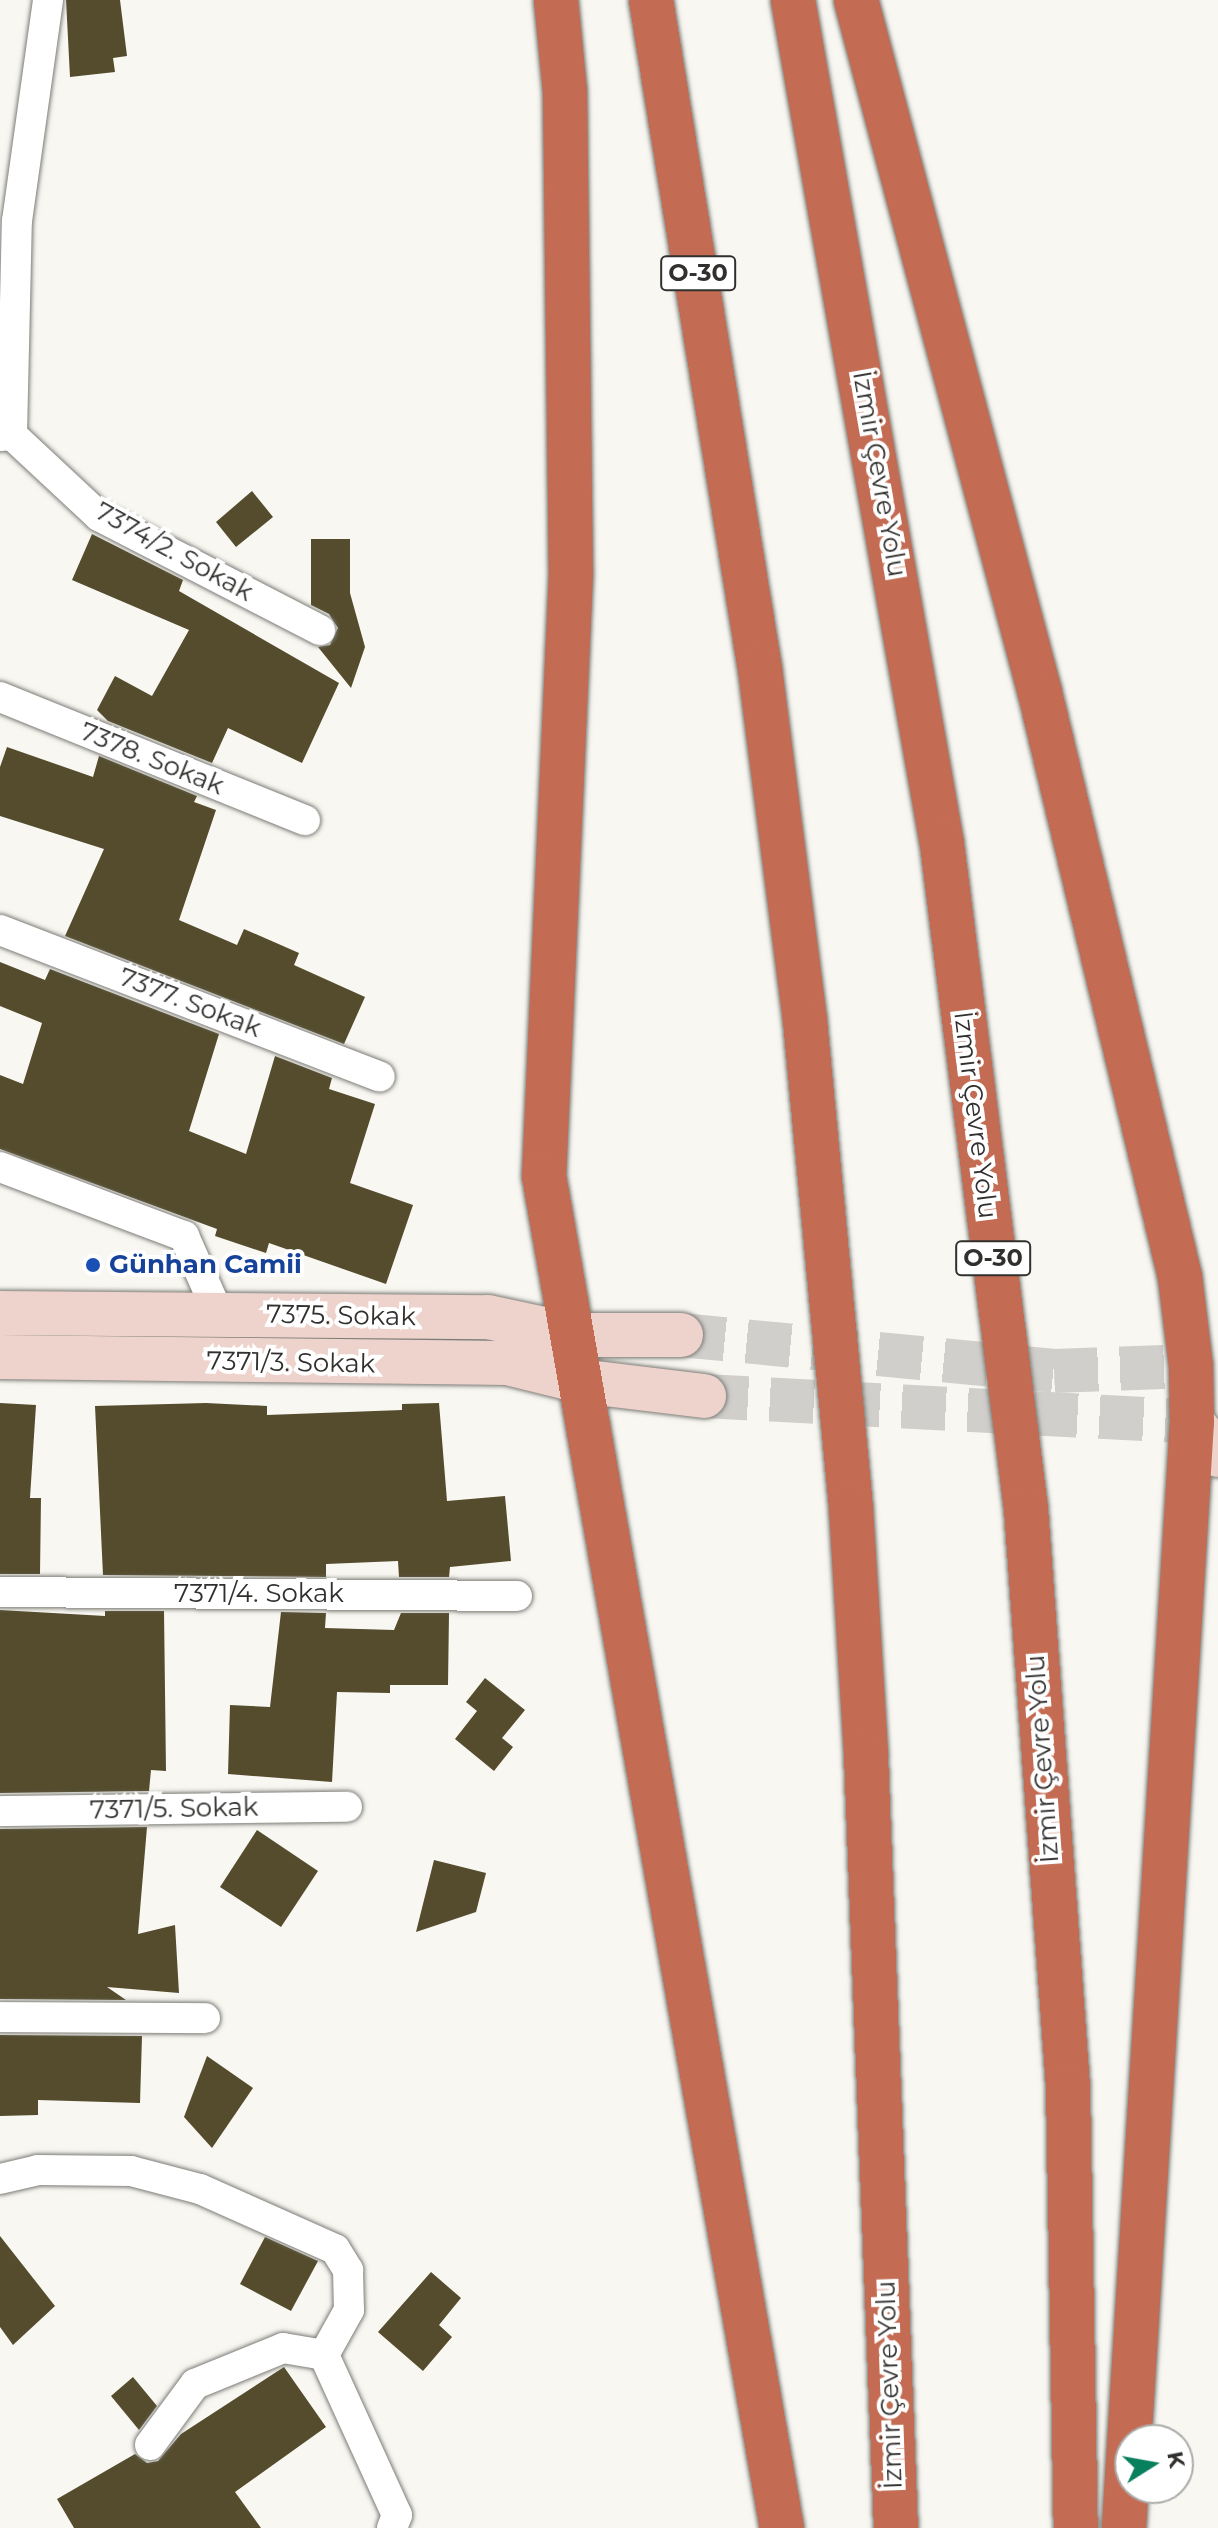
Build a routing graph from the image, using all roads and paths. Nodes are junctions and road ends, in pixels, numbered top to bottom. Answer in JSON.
{"nodes":[{"id":1,"x":48,"y":0,"type":"edge"},
{"id":2,"x":556,"y":0,"type":"edge"},
{"id":3,"x":651,"y":0,"type":"edge"},
{"id":4,"x":793,"y":0,"type":"edge"},
{"id":5,"x":856,"y":0,"type":"edge"},
{"id":6,"x":6,"y":436,"type":"edge"},
{"id":7,"x":320,"y":630,"type":"dead end"},
{"id":8,"x":0,"y":697,"type":"edge"},
{"id":9,"x":305,"y":820,"type":"dead end"},
{"id":10,"x":0,"y":930,"type":"edge"},
{"id":11,"x":380,"y":1077,"type":"dead end"},
{"id":12,"x":0,"y":1167,"type":"edge"},
{"id":13,"x":0,"y":1313,"type":"edge"},
{"id":14,"x":219,"y":1315,"type":"junction"},
{"id":15,"x":572,"y":1335,"type":"junction"},
{"id":16,"x":681,"y":1335,"type":"tunnel mouth"},
{"id":17,"x":0,"y":1357,"type":"edge"},
{"id":18,"x":580,"y":1381,"type":"junction"},
{"id":19,"x":704,"y":1396,"type":"tunnel mouth"},
{"id":20,"x":1209,"y":1426,"type":"edge"},
{"id":21,"x":0,"y":1592,"type":"edge"},
{"id":22,"x":517,"y":1596,"type":"dead end"},
{"id":23,"x":347,"y":1807,"type":"dead end"},
{"id":24,"x":0,"y":1811,"type":"edge"},
{"id":25,"x":0,"y":2017,"type":"edge"},
{"id":26,"x":205,"y":2018,"type":"dead end"},
{"id":27,"x":0,"y":2179,"type":"edge"},
{"id":28,"x":324,"y":2355,"type":"junction"},
{"id":29,"x":150,"y":2445,"type":"dead end"},
{"id":30,"x":392,"y":2528,"type":"edge"},
{"id":31,"x":782,"y":2528,"type":"edge"},
{"id":32,"x":896,"y":2528,"type":"edge"},
{"id":33,"x":1076,"y":2528,"type":"edge"},
{"id":34,"x":1124,"y":2528,"type":"edge"}],
"edges":[{"from":1,"to":6,"type":"street"},
{"from":2,"to":15,"type":"highway"},
{"from":3,"to":32,"type":"highway","name":"İzmir Çevre Yolu","number":"O-30"},
{"from":4,"to":33,"type":"highway","name":"İzmir Çevre Yolu","number":"O-30"},
{"from":5,"to":20,"type":"highway"},
{"from":6,"to":7,"type":"street","name":"7374/2. Sokak"},
{"from":8,"to":9,"type":"street","name":"7378. Sokak"},
{"from":10,"to":11,"type":"street","name":"7377. Sokak"},
{"from":12,"to":14,"type":"street"},
{"from":13,"to":14,"type":"street","name":"7375. Sokak"},
{"from":14,"to":15,"type":"street","name":"7375. Sokak"},
{"from":15,"to":16,"type":"street","name":"7375. Sokak"},
{"from":15,"to":18,"type":"highway"},
{"from":17,"to":18,"type":"street","name":"7371/3. Sokak"},
{"from":18,"to":19,"type":"street"},
{"from":18,"to":31,"type":"highway"},
{"from":20,"to":34,"type":"highway"},
{"from":21,"to":22,"type":"street","name":"7371/4. Sokak"},
{"from":23,"to":24,"type":"street","name":"7371/5. Sokak"},
{"from":25,"to":26,"type":"street"},
{"from":27,"to":28,"type":"street"},
{"from":28,"to":29,"type":"street"},
{"from":28,"to":30,"type":"street"}]}
